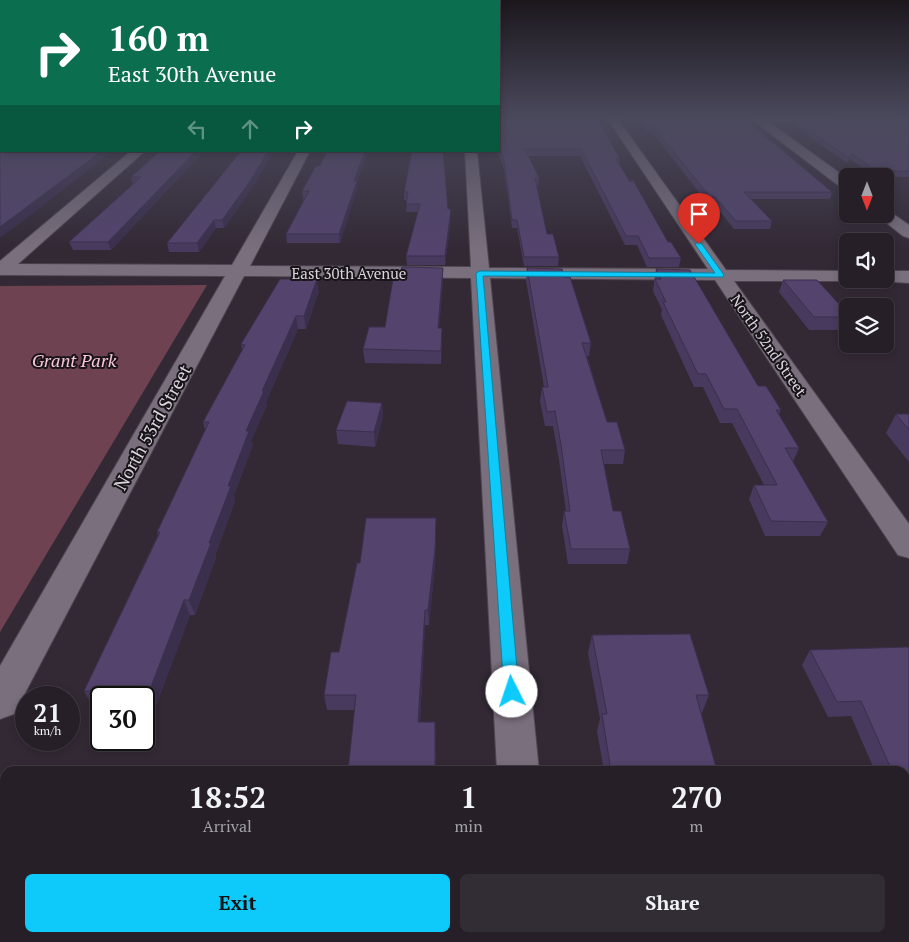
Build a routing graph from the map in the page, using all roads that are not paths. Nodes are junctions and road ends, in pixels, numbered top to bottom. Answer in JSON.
{"nodes":[{"id":1,"x":126,"y":162,"type":"edge"},
{"id":2,"x":298,"y":162,"type":"edge"},
{"id":3,"x":471,"y":162,"type":"edge"},
{"id":4,"x":642,"y":162,"type":"edge"},
{"id":5,"x":816,"y":162,"type":"edge"},
{"id":6,"x":839,"y":179,"type":"edge"},
{"id":7,"x":894,"y":221,"type":"edge"},
{"id":8,"x":909,"y":232,"type":"edge"},
{"id":9,"x":0,"y":270,"type":"edge"},
{"id":10,"x":237,"y":272,"type":"junction"},
{"id":11,"x":480,"y":273,"type":"junction"},
{"id":12,"x":720,"y":275,"type":"junction"},
{"id":13,"x":839,"y":276,"type":"edge"},
{"id":14,"x":894,"y":277,"type":"edge"},
{"id":15,"x":909,"y":277,"type":"edge"},
{"id":16,"x":909,"y":547,"type":"edge"},
{"id":17,"x":0,"y":702,"type":"edge"},
{"id":18,"x":518,"y":766,"type":"edge"}],
"edges":[{"from":1,"to":9,"type":"street"},
{"from":2,"to":10,"type":"street","name":"North 53rd Street"},
{"from":3,"to":11,"type":"street"},
{"from":4,"to":12,"type":"street","name":"North 52nd Street"},
{"from":5,"to":6,"type":"street"},
{"from":7,"to":8,"type":"street"},
{"from":9,"to":10,"type":"street","name":"East 30th Avenue"},
{"from":10,"to":11,"type":"street","name":"East 30th Avenue"},
{"from":10,"to":17,"type":"street","name":"North 53rd Street"},
{"from":11,"to":12,"type":"street","name":"East 30th Avenue"},
{"from":11,"to":18,"type":"street"},
{"from":12,"to":13,"type":"street","name":"East 30th Avenue"},
{"from":12,"to":16,"type":"street","name":"North 52nd Street"},
{"from":14,"to":15,"type":"street"}]}
